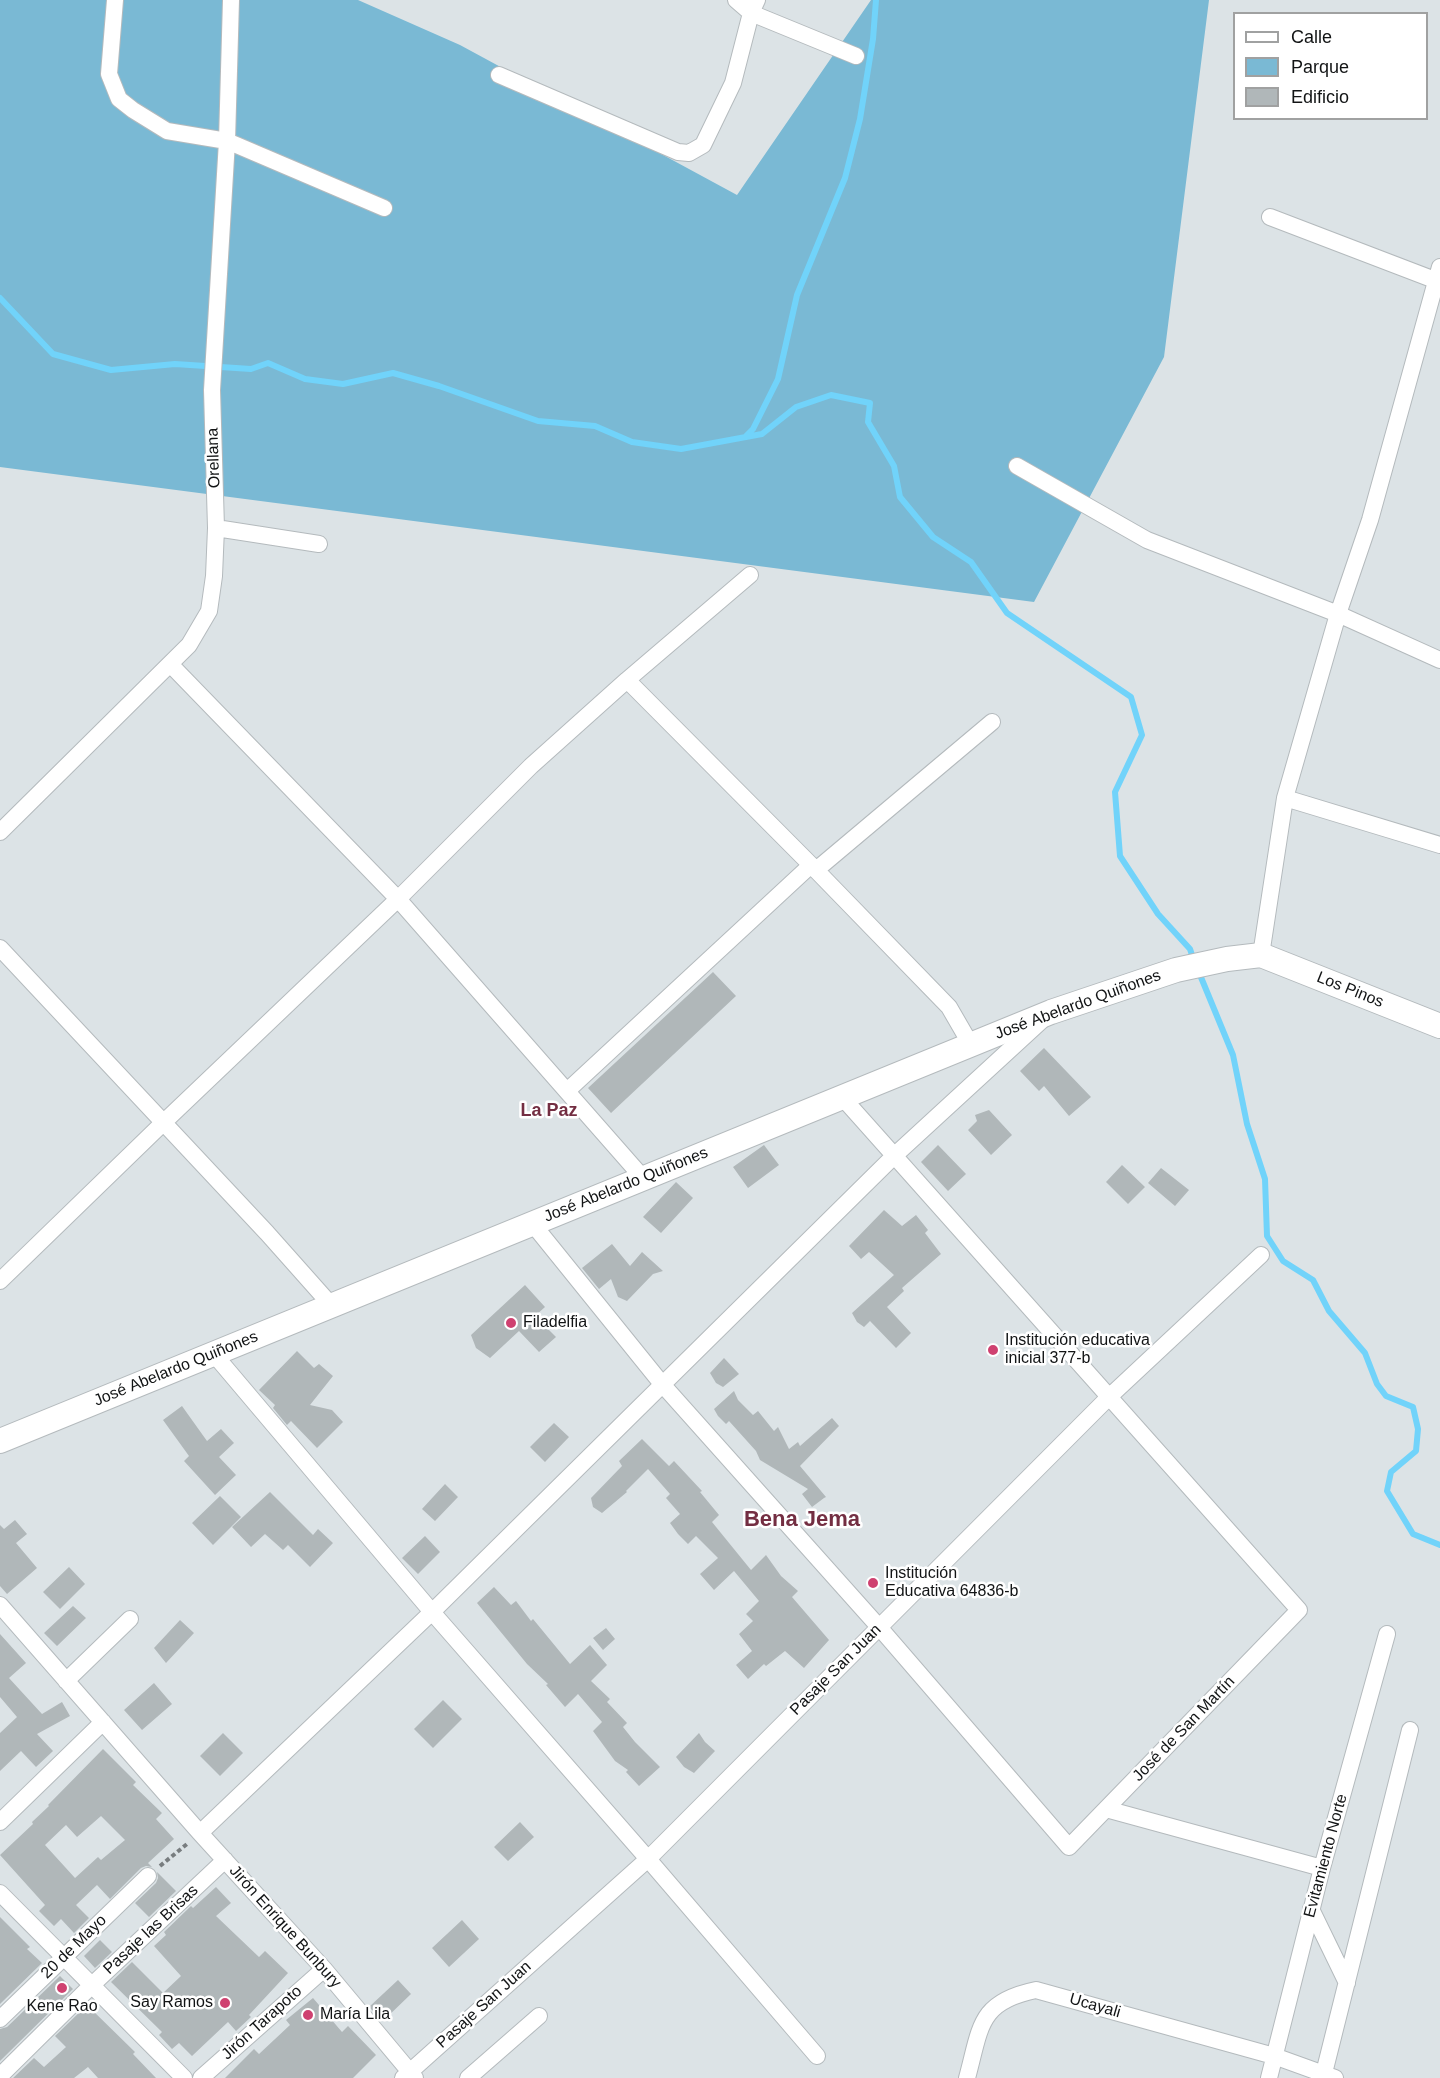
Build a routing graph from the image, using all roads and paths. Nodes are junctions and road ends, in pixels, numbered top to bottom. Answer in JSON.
{"nodes":[{"id":1,"x":115,"y":0,"type":"edge"},
{"id":2,"x":231,"y":0,"type":"edge"},
{"id":3,"x":736,"y":0,"type":"edge"},
{"id":4,"x":754,"y":6,"type":"edge"},
{"id":5,"x":856,"y":56,"type":"dead end"},
{"id":6,"x":499,"y":75,"type":"dead end"},
{"id":7,"x":227,"y":141,"type":"junction"},
{"id":8,"x":384,"y":208,"type":"dead end"},
{"id":9,"x":1270,"y":217,"type":"dead end"},
{"id":10,"x":1439,"y":277,"type":"edge"},
{"id":11,"x":1017,"y":466,"type":"dead end"},
{"id":12,"x":216,"y":528,"type":"junction"},
{"id":13,"x":319,"y":544,"type":"dead end"},
{"id":14,"x":750,"y":575,"type":"dead end"},
{"id":15,"x":1338,"y":614,"type":"junction"},
{"id":16,"x":1440,"y":660,"type":"edge"},
{"id":17,"x":170,"y":664,"type":"junction"},
{"id":18,"x":627,"y":680,"type":"junction"},
{"id":19,"x":992,"y":722,"type":"dead end"},
{"id":20,"x":1285,"y":798,"type":"junction"},
{"id":21,"x":0,"y":832,"type":"edge"},
{"id":22,"x":1440,"y":845,"type":"edge"},
{"id":23,"x":814,"y":868,"type":"junction"},
{"id":24,"x":398,"y":900,"type":"junction"},
{"id":25,"x":0,"y":948,"type":"edge"},
{"id":26,"x":1261,"y":955,"type":"junction"},
{"id":27,"x":1051,"y":1012,"type":"junction"},
{"id":28,"x":1440,"y":1026,"type":"edge"},
{"id":29,"x":971,"y":1045,"type":"junction"},
{"id":30,"x":567,"y":1091,"type":"junction"},
{"id":31,"x":842,"y":1097,"type":"junction"},
{"id":32,"x":164,"y":1122,"type":"junction"},
{"id":33,"x":894,"y":1156,"type":"junction"},
{"id":34,"x":643,"y":1178,"type":"junction"},
{"id":35,"x":532,"y":1223,"type":"junction"},
{"id":36,"x":1261,"y":1255,"type":"dead end"},
{"id":37,"x":0,"y":1281,"type":"edge"},
{"id":38,"x":331,"y":1305,"type":"junction"},
{"id":39,"x":213,"y":1353,"type":"junction"},
{"id":40,"x":662,"y":1384,"type":"junction"},
{"id":41,"x":1109,"y":1397,"type":"junction"},
{"id":42,"x":0,"y":1440,"type":"edge"},
{"id":43,"x":432,"y":1612,"type":"junction"},
{"id":44,"x":3,"y":1615,"type":"edge"},
{"id":45,"x":130,"y":1619,"type":"dead end"},
{"id":46,"x":879,"y":1627,"type":"junction"},
{"id":47,"x":1387,"y":1634,"type":"dead end"},
{"id":48,"x":66,"y":1681,"type":"junction"},
{"id":49,"x":103,"y":1722,"type":"junction"},
{"id":50,"x":1410,"y":1731,"type":"dead end"},
{"id":51,"x":1106,"y":1809,"type":"junction"},
{"id":52,"x":0,"y":1822,"type":"edge"},
{"id":53,"x":200,"y":1833,"type":"junction"},
{"id":54,"x":648,"y":1859,"type":"junction"},
{"id":55,"x":225,"y":1860,"type":"junction"},
{"id":56,"x":1322,"y":1868,"type":"junction"},
{"id":57,"x":148,"y":1876,"type":"joint"},
{"id":58,"x":3,"y":1896,"type":"edge"},
{"id":59,"x":1311,"y":1909,"type":"junction"},
{"id":60,"x":63,"y":1957,"type":"junction"},
{"id":61,"x":324,"y":1968,"type":"junction"},
{"id":62,"x":1347,"y":1983,"type":"junction"},
{"id":63,"x":92,"y":1985,"type":"junction"},
{"id":64,"x":540,"y":2016,"type":"dead end"},
{"id":65,"x":0,"y":2019,"type":"edge"},
{"id":66,"x":817,"y":2056,"type":"dead end"},
{"id":67,"x":1274,"y":2056,"type":"junction"},
{"id":68,"x":0,"y":2076,"type":"edge"},
{"id":69,"x":409,"y":2076,"type":"edge"},
{"id":70,"x":1330,"y":2076,"type":"edge"},
{"id":71,"x":184,"y":2078,"type":"edge"},
{"id":72,"x":201,"y":2078,"type":"edge"},
{"id":73,"x":468,"y":2078,"type":"edge"},
{"id":74,"x":967,"y":2078,"type":"edge"},
{"id":75,"x":1269,"y":2078,"type":"edge"}],
"edges":[{"from":1,"to":7,"type":"street"},
{"from":2,"to":7,"type":"street","name":"Orellana"},
{"from":3,"to":4,"type":"street"},
{"from":4,"to":5,"type":"street"},
{"from":4,"to":6,"type":"street"},
{"from":7,"to":8,"type":"street"},
{"from":7,"to":12,"type":"street","name":"Orellana"},
{"from":9,"to":10,"type":"street"},
{"from":10,"to":15,"type":"street"},
{"from":11,"to":15,"type":"street"},
{"from":12,"to":13,"type":"street"},
{"from":12,"to":17,"type":"street","name":"Orellana"},
{"from":14,"to":18,"type":"street"},
{"from":15,"to":16,"type":"street"},
{"from":15,"to":20,"type":"street"},
{"from":17,"to":21,"type":"street","name":"Orellana"},
{"from":17,"to":24,"type":"street"},
{"from":18,"to":23,"type":"street"},
{"from":18,"to":24,"type":"street"},
{"from":19,"to":23,"type":"street"},
{"from":20,"to":22,"type":"street"},
{"from":20,"to":26,"type":"street"},
{"from":23,"to":29,"type":"street"},
{"from":23,"to":30,"type":"street"},
{"from":24,"to":30,"type":"street"},
{"from":24,"to":32,"type":"street"},
{"from":25,"to":32,"type":"street"},
{"from":26,"to":27,"type":"street","name":"José Abelardo Quiñones"},
{"from":26,"to":28,"type":"street","name":"Los Pinos"},
{"from":27,"to":29,"type":"street","name":"José Abelardo Quiñones"},
{"from":27,"to":33,"type":"street"},
{"from":29,"to":31,"type":"street","name":"José Abelardo Quiñones"},
{"from":30,"to":34,"type":"street"},
{"from":31,"to":33,"type":"street"},
{"from":31,"to":34,"type":"street","name":"José Abelardo Quiñones"},
{"from":32,"to":37,"type":"street"},
{"from":32,"to":38,"type":"street"},
{"from":33,"to":40,"type":"street"},
{"from":33,"to":41,"type":"street"},
{"from":34,"to":35,"type":"street","name":"José Abelardo Quiñones"},
{"from":35,"to":38,"type":"street","name":"José Abelardo Quiñones"},
{"from":35,"to":40,"type":"street"},
{"from":36,"to":41,"type":"street","name":"Pasaje San Juan"},
{"from":38,"to":39,"type":"street","name":"José Abelardo Quiñones"},
{"from":39,"to":42,"type":"street","name":"José Abelardo Quiñones"},
{"from":39,"to":43,"type":"street"},
{"from":40,"to":43,"type":"street"},
{"from":40,"to":46,"type":"street"},
{"from":41,"to":46,"type":"street","name":"Pasaje San Juan"},
{"from":41,"to":51,"type":"street","name":"José de San Martín"},
{"from":43,"to":53,"type":"street"},
{"from":43,"to":54,"type":"street"},
{"from":44,"to":48,"type":"street","name":"Jirón Enrique Bunbury"},
{"from":45,"to":48,"type":"street"},
{"from":46,"to":51,"type":"street","name":"José de San Martín"},
{"from":46,"to":54,"type":"street","name":"Pasaje San Juan"},
{"from":47,"to":56,"type":"street","name":"Evitamiento Norte"},
{"from":48,"to":49,"type":"street","name":"Jirón Enrique Bunbury"},
{"from":49,"to":52,"type":"street"},
{"from":49,"to":53,"type":"street","name":"Jirón Enrique Bunbury"},
{"from":50,"to":62,"type":"street"},
{"from":51,"to":56,"type":"street"},
{"from":53,"to":55,"type":"street","name":"Jirón Enrique Bunbury"},
{"from":53,"to":57,"type":"path"},
{"from":54,"to":66,"type":"street"},
{"from":54,"to":69,"type":"street","name":"Pasaje San Juan"},
{"from":55,"to":61,"type":"street","name":"Jirón Enrique Bunbury"},
{"from":55,"to":63,"type":"street","name":"Pasaje las Brisas"},
{"from":56,"to":59,"type":"street","name":"Evitamiento Norte"},
{"from":57,"to":60,"type":"street","name":"20 de Mayo"},
{"from":58,"to":60,"type":"street"},
{"from":59,"to":62,"type":"street"},
{"from":59,"to":67,"type":"street","name":"Evitamiento Norte"},
{"from":60,"to":63,"type":"street"},
{"from":60,"to":65,"type":"street","name":"20 de Mayo"},
{"from":61,"to":69,"type":"street","name":"Jirón Enrique Bunbury"},
{"from":61,"to":72,"type":"street","name":"Jirón Tarapoto"},
{"from":62,"to":70,"type":"street"},
{"from":63,"to":68,"type":"street","name":"Pasaje las Brisas"},
{"from":63,"to":71,"type":"street"},
{"from":64,"to":73,"type":"street"},
{"from":67,"to":70,"type":"street","name":"Ucayali"},
{"from":67,"to":74,"type":"street","name":"Ucayali"},
{"from":67,"to":75,"type":"street","name":"Evitamiento Norte"}]}
